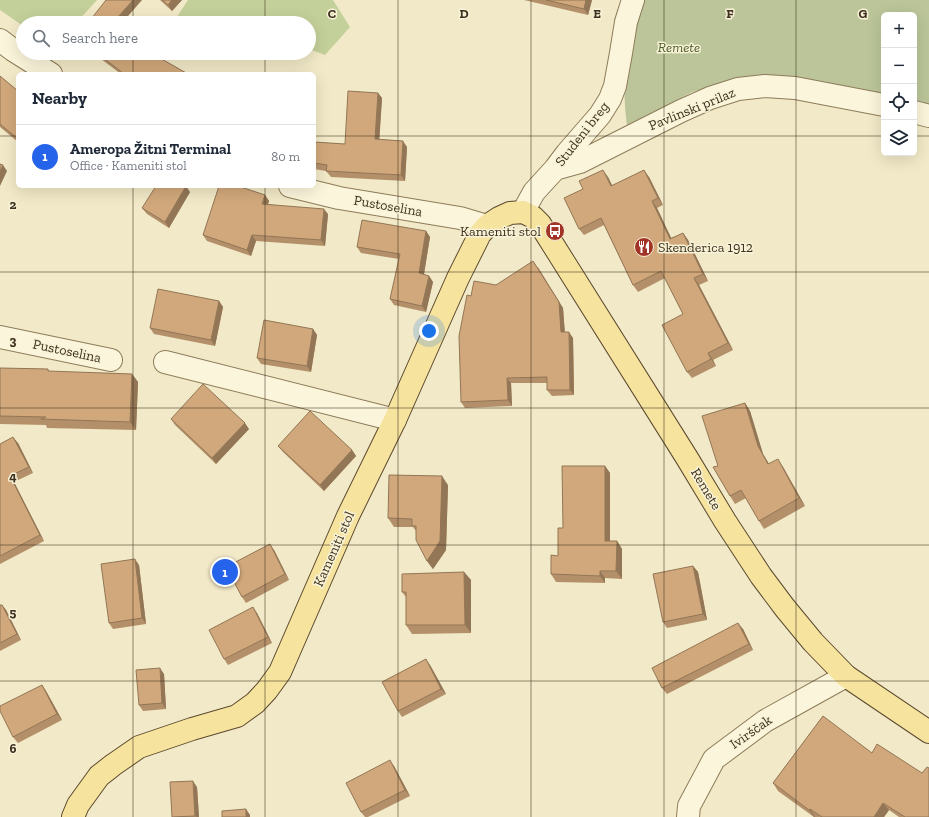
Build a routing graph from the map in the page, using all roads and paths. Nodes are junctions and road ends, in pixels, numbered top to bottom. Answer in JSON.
{"nodes":[{"id":1,"x":633,"y":0,"type":"edge"},
{"id":2,"x":0,"y":40,"type":"edge"},
{"id":3,"x":16,"y":51,"type":"edge"},
{"id":4,"x":29,"y":60,"type":"edge"},
{"id":5,"x":47,"y":72,"type":"edge"},
{"id":6,"x":881,"y":104,"type":"edge"},
{"id":7,"x":917,"y":113,"type":"edge"},
{"id":8,"x":929,"y":116,"type":"edge"},
{"id":9,"x":555,"y":169,"type":"junction"},
{"id":10,"x":298,"y":188,"type":"edge"},
{"id":11,"x":523,"y":212,"type":"junction"},
{"id":12,"x":487,"y":226,"type":"junction"},
{"id":13,"x":0,"y":338,"type":"edge"},
{"id":14,"x":110,"y":360,"type":"dead end"},
{"id":15,"x":165,"y":362,"type":"dead end"},
{"id":16,"x":395,"y":420,"type":"junction"},
{"id":17,"x":846,"y":676,"type":"junction"},
{"id":18,"x":929,"y":732,"type":"edge"},
{"id":19,"x":73,"y":817,"type":"edge"},
{"id":20,"x":688,"y":817,"type":"edge"}],
"edges":[{"from":1,"to":9,"type":"street","name":"Studeni breg"},
{"from":2,"to":3,"type":"street"},
{"from":4,"to":5,"type":"street"},
{"from":6,"to":9,"type":"street","name":"Pavlinski prilaz"},
{"from":7,"to":8,"type":"street"},
{"from":9,"to":11,"type":"street","name":"Studeni breg"},
{"from":10,"to":12,"type":"street","name":"Pustoselina"},
{"from":11,"to":12,"type":"main road","name":"Kameniti stol"},
{"from":11,"to":17,"type":"main road","name":"Remete"},
{"from":12,"to":16,"type":"main road","name":"Kameniti stol"},
{"from":13,"to":14,"type":"street","name":"Pustoselina"},
{"from":15,"to":16,"type":"street"},
{"from":16,"to":19,"type":"main road","name":"Kameniti stol"},
{"from":17,"to":18,"type":"main road","name":"Remete"},
{"from":17,"to":20,"type":"street","name":"Ivirščak"}]}
